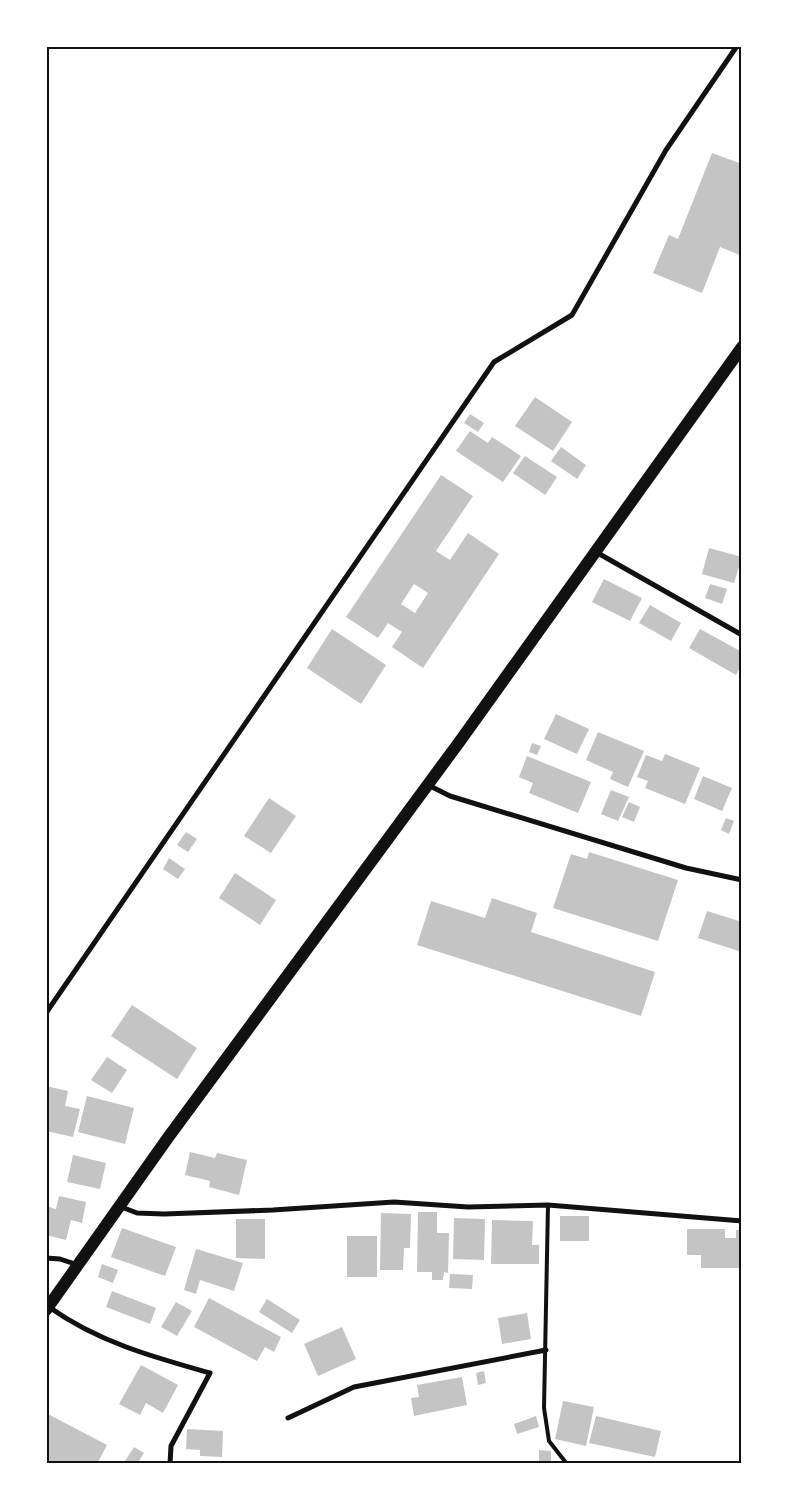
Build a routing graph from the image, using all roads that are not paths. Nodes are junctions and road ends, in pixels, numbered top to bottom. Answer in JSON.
{"nodes":[{"id":1,"x":737,"y":46,"type":"edge"},
{"id":2,"x":742,"y":347,"type":"edge"},
{"id":3,"x":595,"y":552,"type":"junction"},
{"id":4,"x":742,"y":634,"type":"edge"},
{"id":5,"x":427,"y":785,"type":"junction"},
{"id":6,"x":742,"y":880,"type":"edge"},
{"id":7,"x":46,"y":1013,"type":"edge"},
{"id":8,"x":548,"y":1205,"type":"junction"},
{"id":9,"x":118,"y":1206,"type":"junction"},
{"id":10,"x":742,"y":1221,"type":"edge"},
{"id":11,"x":46,"y":1258,"type":"edge"},
{"id":12,"x":78,"y":1265,"type":"junction"},
{"id":13,"x":48,"y":1308,"type":"edge"},
{"id":14,"x":546,"y":1350,"type":"junction"},
{"id":15,"x":288,"y":1418,"type":"dead end"},
{"id":16,"x":170,"y":1464,"type":"edge"},
{"id":17,"x":567,"y":1464,"type":"edge"}],
"edges":[{"from":1,"to":7,"type":"street"},
{"from":2,"to":3,"type":"main road"},
{"from":3,"to":4,"type":"street"},
{"from":3,"to":5,"type":"main road"},
{"from":5,"to":6,"type":"street"},
{"from":5,"to":9,"type":"main road"},
{"from":8,"to":9,"type":"street"},
{"from":8,"to":10,"type":"street"},
{"from":8,"to":14,"type":"lane"},
{"from":9,"to":12,"type":"main road"},
{"from":11,"to":12,"type":"street"},
{"from":12,"to":13,"type":"main road"},
{"from":13,"to":16,"type":"street"},
{"from":14,"to":15,"type":"street"},
{"from":14,"to":17,"type":"lane"}]}
